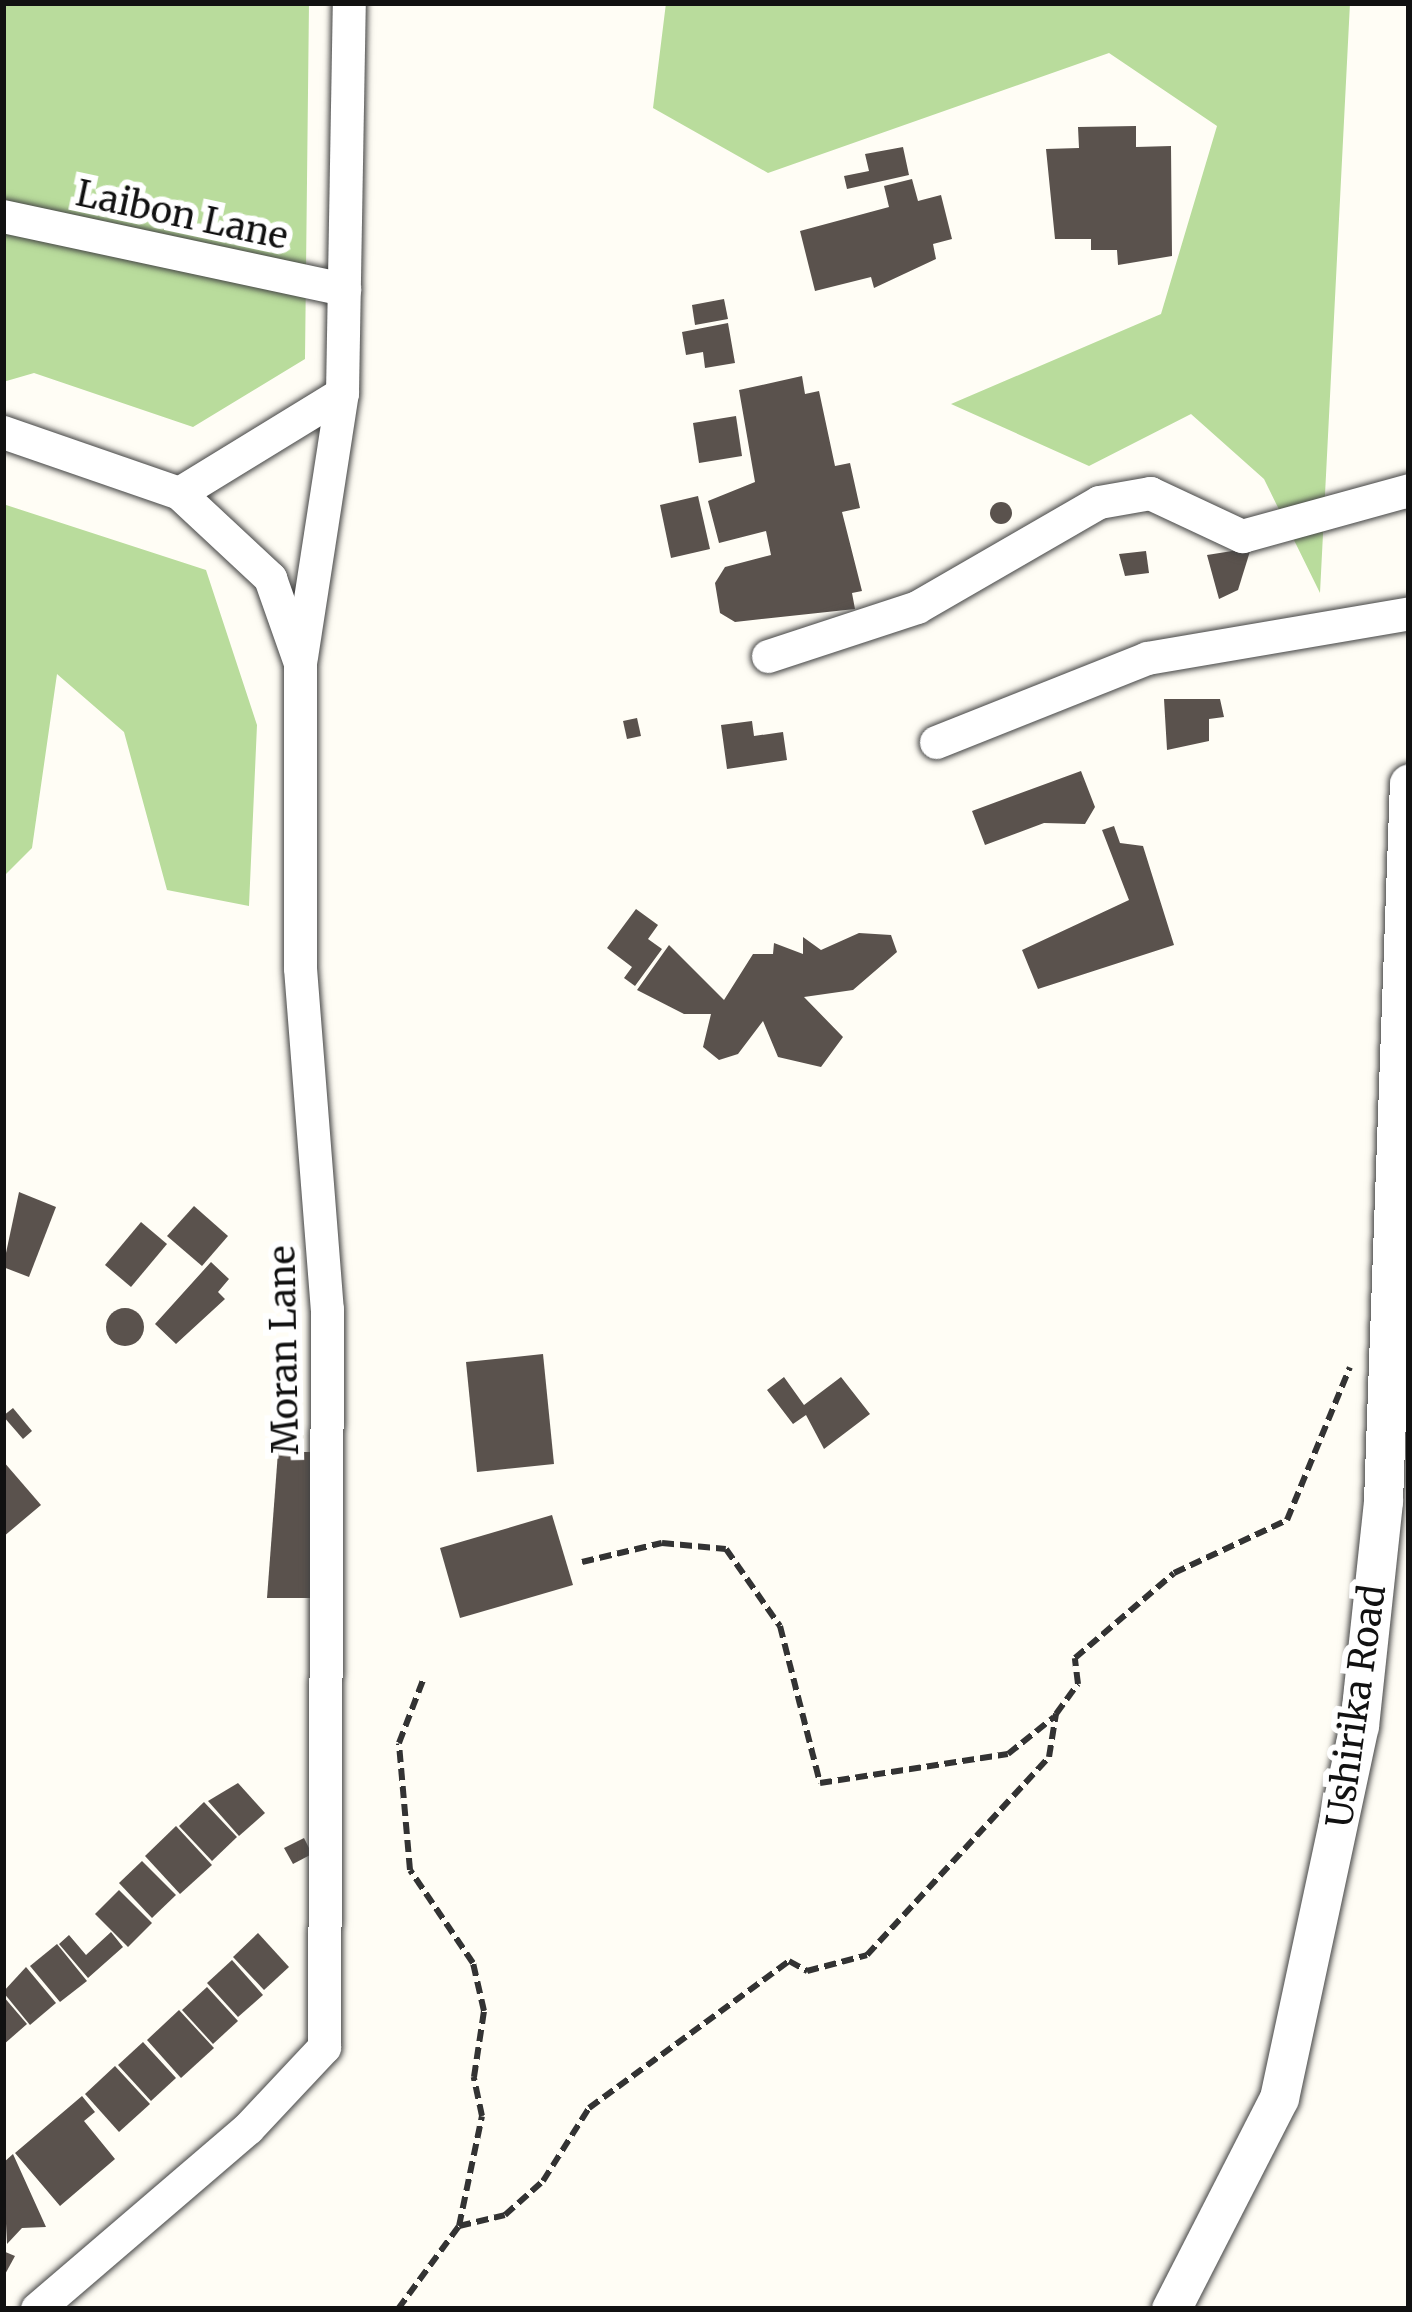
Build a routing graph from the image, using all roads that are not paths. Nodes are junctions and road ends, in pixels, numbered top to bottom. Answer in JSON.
{"nodes":[{"id":1,"x":349,"y":3,"type":"edge"},
{"id":2,"x":3,"y":217,"type":"edge"},
{"id":3,"x":344,"y":289,"type":"junction"},
{"id":4,"x":342,"y":392,"type":"junction"},
{"id":5,"x":3,"y":432,"type":"edge"},
{"id":6,"x":1409,"y":490,"type":"edge"},
{"id":7,"x":179,"y":493,"type":"junction"},
{"id":8,"x":1409,"y":613,"type":"edge"},
{"id":9,"x":768,"y":656,"type":"dead end"},
{"id":10,"x":300,"y":663,"type":"junction"},
{"id":11,"x":936,"y":742,"type":"dead end"},
{"id":12,"x":1409,"y":783,"type":"edge"},
{"id":13,"x":1174,"y":2306,"type":"edge"},
{"id":14,"x":37,"y":2309,"type":"edge"}],
"edges":[{"from":1,"to":3,"type":"street"},
{"from":2,"to":3,"type":"street","name":"Laibon Lane"},
{"from":3,"to":4,"type":"street"},
{"from":4,"to":7,"type":"street"},
{"from":4,"to":10,"type":"street"},
{"from":5,"to":7,"type":"street","name":"Moran Lane"},
{"from":6,"to":9,"type":"street"},
{"from":7,"to":10,"type":"street","name":"Moran Lane"},
{"from":8,"to":11,"type":"street"},
{"from":10,"to":14,"type":"street","name":"Moran Lane"},
{"from":12,"to":13,"type":"street","name":"Ushirika Road"}]}
